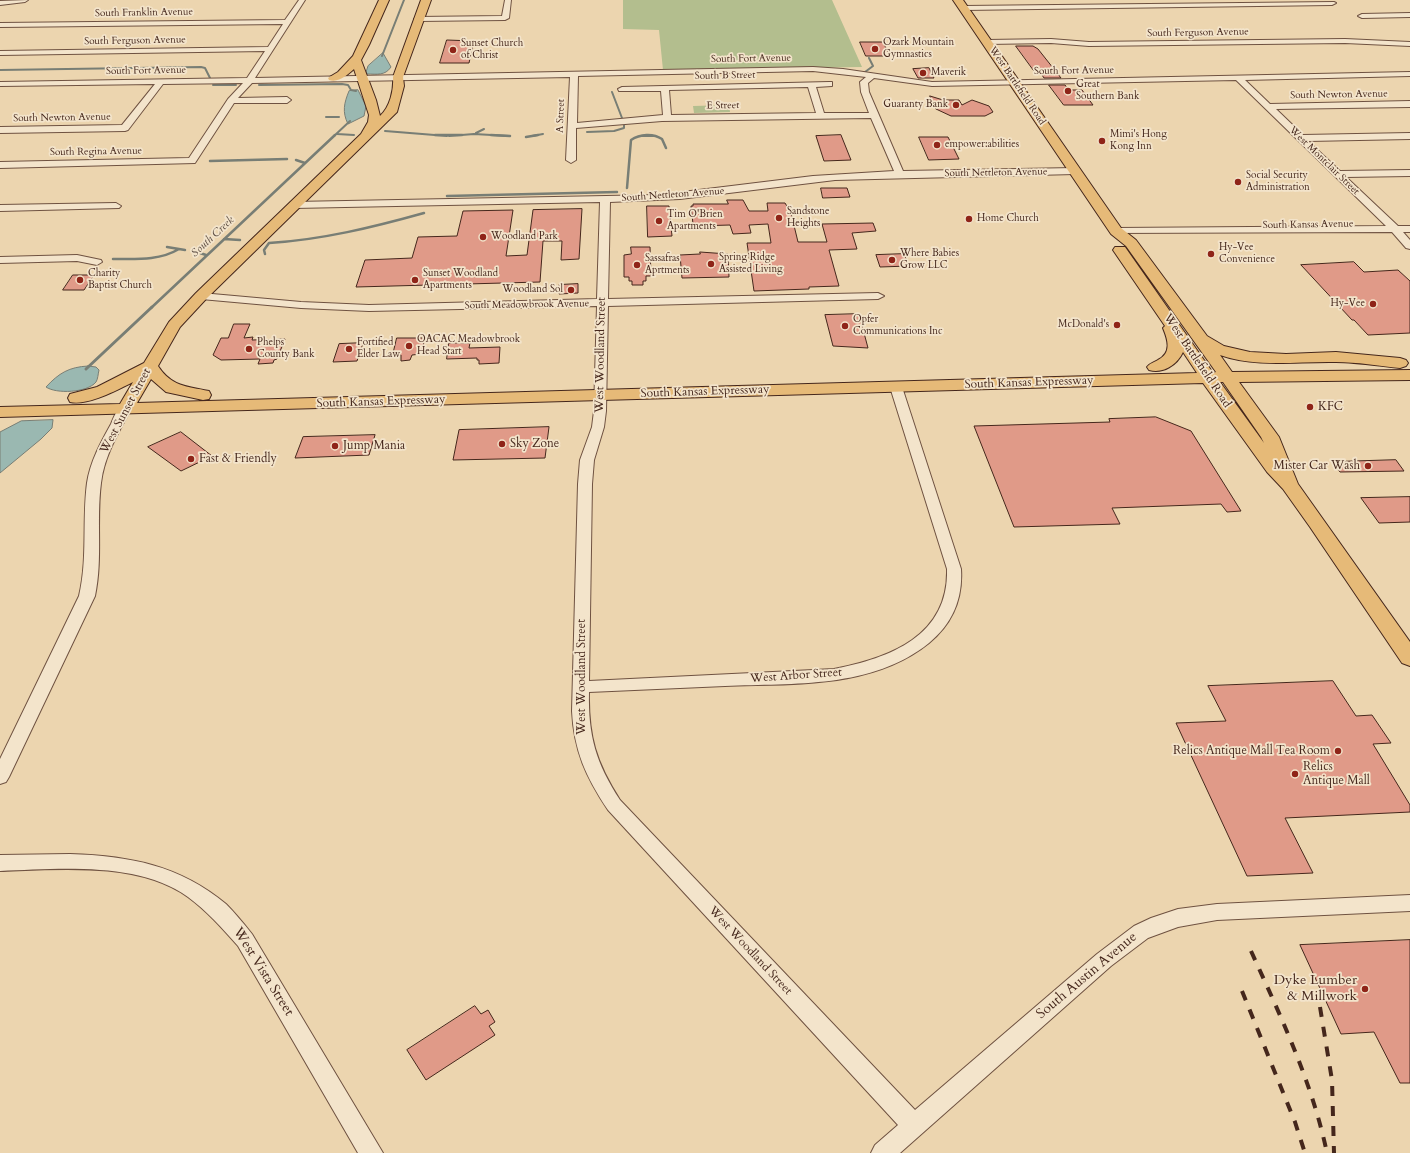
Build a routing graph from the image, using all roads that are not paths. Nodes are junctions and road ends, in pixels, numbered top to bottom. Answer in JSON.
{"nodes":[{"id":1,"x":25,"y":0,"type":"edge"},
{"id":2,"x":302,"y":0,"type":"edge"},
{"id":3,"x":384,"y":0,"type":"edge"},
{"id":4,"x":426,"y":0,"type":"edge"},
{"id":5,"x":508,"y":0,"type":"edge"},
{"id":6,"x":11,"y":1,"type":"edge"},
{"id":7,"x":0,"y":3,"type":"edge"},
{"id":8,"x":1332,"y":3,"type":"dead end"},
{"id":9,"x":961,"y":4,"type":"edge"},
{"id":10,"x":1410,"y":15,"type":"edge"},
{"id":11,"x":1362,"y":16,"type":"dead end"},
{"id":12,"x":418,"y":19,"type":"junction"},
{"id":13,"x":288,"y":22,"type":"junction"},
{"id":14,"x":0,"y":25,"type":"edge"},
{"id":15,"x":986,"y":42,"type":"junction"},
{"id":16,"x":1410,"y":44,"type":"edge"},
{"id":17,"x":270,"y":49,"type":"junction"},
{"id":18,"x":0,"y":53,"type":"edge"},
{"id":19,"x":356,"y":60,"type":"junction"},
{"id":20,"x":721,"y":70,"type":"junction"},
{"id":21,"x":708,"y":71,"type":"junction"},
{"id":22,"x":574,"y":74,"type":"junction"},
{"id":23,"x":1410,"y":74,"type":"edge"},
{"id":24,"x":872,"y":76,"type":"junction"},
{"id":25,"x":1237,"y":77,"type":"junction"},
{"id":26,"x":333,"y":78,"type":"junction"},
{"id":27,"x":362,"y":78,"type":"junction"},
{"id":28,"x":398,"y":78,"type":"junction"},
{"id":29,"x":250,"y":80,"type":"junction"},
{"id":30,"x":293,"y":80,"type":"junction"},
{"id":31,"x":161,"y":82,"type":"junction"},
{"id":32,"x":1015,"y":83,"type":"junction"},
{"id":33,"x":0,"y":84,"type":"edge"},
{"id":34,"x":829,"y":84,"type":"dead end"},
{"id":35,"x":811,"y":85,"type":"junction"},
{"id":36,"x":711,"y":87,"type":"junction"},
{"id":37,"x":723,"y":87,"type":"junction"},
{"id":38,"x":665,"y":88,"type":"junction"},
{"id":39,"x":622,"y":89,"type":"dead end"},
{"id":40,"x":287,"y":100,"type":"dead end"},
{"id":41,"x":231,"y":101,"type":"junction"},
{"id":42,"x":1410,"y":104,"type":"edge"},
{"id":43,"x":1268,"y":107,"type":"junction"},
{"id":44,"x":875,"y":115,"type":"junction"},
{"id":45,"x":821,"y":116,"type":"junction"},
{"id":46,"x":45,"y":118,"type":"dead end"},
{"id":47,"x":667,"y":118,"type":"junction"},
{"id":48,"x":572,"y":126,"type":"junction"},
{"id":49,"x":34,"y":129,"type":"junction"},
{"id":50,"x":0,"y":130,"type":"edge"},
{"id":51,"x":367,"y":134,"type":"junction"},
{"id":52,"x":1410,"y":136,"type":"edge"},
{"id":53,"x":1300,"y":138,"type":"junction"},
{"id":54,"x":571,"y":160,"type":"dead end"},
{"id":55,"x":0,"y":165,"type":"edge"},
{"id":56,"x":1075,"y":171,"type":"junction"},
{"id":57,"x":1410,"y":173,"type":"edge"},
{"id":58,"x":1337,"y":174,"type":"junction"},
{"id":59,"x":900,"y":175,"type":"junction"},
{"id":60,"x":605,"y":200,"type":"junction"},
{"id":61,"x":294,"y":205,"type":"junction"},
{"id":62,"x":116,"y":206,"type":"dead end"},
{"id":63,"x":0,"y":208,"type":"edge"},
{"id":64,"x":1410,"y":224,"type":"edge"},
{"id":65,"x":1392,"y":227,"type":"junction"},
{"id":66,"x":1410,"y":229,"type":"edge"},
{"id":67,"x":1116,"y":231,"type":"junction"},
{"id":68,"x":1410,"y":246,"type":"edge"},
{"id":69,"x":0,"y":260,"type":"edge"},
{"id":70,"x":97,"y":262,"type":"dead end"},
{"id":71,"x":201,"y":296,"type":"junction"},
{"id":72,"x":878,"y":296,"type":"dead end"},
{"id":73,"x":602,"y":303,"type":"junction"},
{"id":74,"x":1162,"y":310,"type":"junction"},
{"id":75,"x":1200,"y":335,"type":"junction"},
{"id":76,"x":150,"y":366,"type":"junction"},
{"id":77,"x":1155,"y":367,"type":"junction"},
{"id":78,"x":1407,"y":367,"type":"edge"},
{"id":79,"x":1225,"y":371,"type":"junction"},
{"id":80,"x":1204,"y":372,"type":"junction"},
{"id":81,"x":1372,"y":375,"type":"junction"},
{"id":82,"x":1021,"y":383,"type":"junction"},
{"id":83,"x":896,"y":387,"type":"junction"},
{"id":84,"x":601,"y":390,"type":"junction"},
{"id":85,"x":203,"y":395,"type":"junction"},
{"id":86,"x":76,"y":398,"type":"junction"},
{"id":87,"x":0,"y":400,"type":"edge"},
{"id":88,"x":129,"y":403,"type":"junction"},
{"id":89,"x":0,"y":412,"type":"edge"},
{"id":90,"x":1234,"y":415,"type":"junction"},
{"id":91,"x":1270,"y":437,"type":"junction"},
{"id":92,"x":1289,"y":485,"type":"junction"},
{"id":93,"x":1410,"y":658,"type":"edge"},
{"id":94,"x":580,"y":686,"type":"junction"},
{"id":95,"x":0,"y":776,"type":"edge"},
{"id":96,"x":0,"y":864,"type":"edge"},
{"id":97,"x":1410,"y":903,"type":"edge"},
{"id":98,"x":914,"y":1125,"type":"junction"},
{"id":99,"x":371,"y":1153,"type":"edge"},
{"id":100,"x":883,"y":1153,"type":"edge"}],
"edges":[{"from":1,"to":6,"type":"street"},
{"from":2,"to":13,"type":"street"},
{"from":3,"to":19,"type":"main road"},
{"from":4,"to":12,"type":"main road","name":"West Sunset Street"},
{"from":5,"to":12,"type":"street"},
{"from":6,"to":7,"type":"street"},
{"from":8,"to":9,"type":"street"},
{"from":9,"to":15,"type":"main road","name":"West Battlefield Road"},
{"from":10,"to":11,"type":"street"},
{"from":12,"to":28,"type":"main road","name":"West Sunset Street"},
{"from":13,"to":14,"type":"street","name":"South Franklin Avenue"},
{"from":13,"to":17,"type":"street"},
{"from":15,"to":16,"type":"street","name":"South Ferguson Avenue"},
{"from":15,"to":32,"type":"main road","name":"West Battlefield Road"},
{"from":17,"to":18,"type":"street","name":"South Ferguson Avenue"},
{"from":17,"to":29,"type":"street"},
{"from":19,"to":26,"type":"main road"},
{"from":19,"to":27,"type":"main road","name":"West Sunset Street"},
{"from":20,"to":21,"type":"street","name":"South Fort Avenue"},
{"from":20,"to":24,"type":"street","name":"South Fort Avenue"},
{"from":20,"to":37,"type":"street"},
{"from":21,"to":22,"type":"street","name":"South Fort Avenue"},
{"from":21,"to":36,"type":"street"},
{"from":22,"to":28,"type":"street","name":"South Fort Avenue"},
{"from":22,"to":48,"type":"street","name":"A Street"},
{"from":23,"to":25,"type":"street","name":"South Fort Avenue"},
{"from":24,"to":32,"type":"street","name":"South Fort Avenue"},
{"from":24,"to":44,"type":"street"},
{"from":25,"to":32,"type":"street","name":"South Fort Avenue"},
{"from":25,"to":43,"type":"street","name":"West Montclair Street"},
{"from":26,"to":27,"type":"street","name":"South Fort Avenue"},
{"from":26,"to":30,"type":"street","name":"South Fort Avenue"},
{"from":27,"to":28,"type":"street","name":"South Fort Avenue"},
{"from":27,"to":30,"type":"street","name":"South Fort Avenue"},
{"from":27,"to":51,"type":"main road","name":"West Sunset Street"},
{"from":28,"to":51,"type":"main road","name":"West Sunset Street"},
{"from":29,"to":30,"type":"street","name":"South Fort Avenue"},
{"from":29,"to":31,"type":"street","name":"South Fort Avenue"},
{"from":29,"to":41,"type":"street"},
{"from":31,"to":33,"type":"street","name":"South Fort Avenue"},
{"from":31,"to":49,"type":"street","name":"South Newton Avenue"},
{"from":32,"to":56,"type":"main road","name":"West Battlefield Road"},
{"from":34,"to":35,"type":"street","name":"South B Street"},
{"from":35,"to":37,"type":"street","name":"South B Street"},
{"from":35,"to":45,"type":"street"},
{"from":36,"to":37,"type":"street","name":"South B Street"},
{"from":36,"to":38,"type":"street","name":"South B Street"},
{"from":38,"to":39,"type":"street","name":"South B Street"},
{"from":38,"to":47,"type":"street"},
{"from":40,"to":41,"type":"street"},
{"from":41,"to":55,"type":"street","name":"South Regina Avenue"},
{"from":42,"to":43,"type":"street","name":"South Newton Avenue"},
{"from":43,"to":53,"type":"street","name":"West Montclair Street"},
{"from":44,"to":45,"type":"street","name":"E Street"},
{"from":44,"to":59,"type":"street"},
{"from":45,"to":47,"type":"street","name":"E Street"},
{"from":46,"to":49,"type":"street"},
{"from":47,"to":48,"type":"street","name":"E Street"},
{"from":48,"to":54,"type":"street","name":"A Street"},
{"from":49,"to":50,"type":"street","name":"South Newton Avenue"},
{"from":51,"to":61,"type":"main road","name":"West Sunset Street"},
{"from":52,"to":53,"type":"street"},
{"from":53,"to":58,"type":"street","name":"West Montclair Street"},
{"from":56,"to":59,"type":"street","name":"South Nettleton Avenue"},
{"from":56,"to":67,"type":"main road","name":"West Battlefield Road"},
{"from":57,"to":58,"type":"street"},
{"from":58,"to":65,"type":"street","name":"West Montclair Street"},
{"from":59,"to":60,"type":"street","name":"South Nettleton Avenue"},
{"from":60,"to":61,"type":"street","name":"South Nettleton Avenue"},
{"from":60,"to":73,"type":"street","name":"West Woodland Street"},
{"from":61,"to":71,"type":"main road","name":"West Sunset Street"},
{"from":62,"to":63,"type":"street"},
{"from":64,"to":65,"type":"street","name":"South Kansas Avenue"},
{"from":65,"to":66,"type":"street","name":"South Kansas Avenue"},
{"from":65,"to":67,"type":"street","name":"South Kansas Avenue"},
{"from":65,"to":68,"type":"street","name":"West Montclair Street"},
{"from":67,"to":74,"type":"main road","name":"West Battlefield Road"},
{"from":67,"to":75,"type":"main road","name":"West Battlefield Road"},
{"from":69,"to":70,"type":"street"},
{"from":71,"to":73,"type":"street","name":"South Meadowbrook Avenue"},
{"from":71,"to":76,"type":"main road","name":"West Sunset Street"},
{"from":72,"to":73,"type":"street","name":"South Meadowbrook Avenue"},
{"from":73,"to":84,"type":"street","name":"West Woodland Street"},
{"from":74,"to":77,"type":"main road"},
{"from":74,"to":80,"type":"main road","name":"West Battlefield Road"},
{"from":75,"to":78,"type":"main road"},
{"from":75,"to":79,"type":"main road","name":"West Battlefield Road"},
{"from":76,"to":85,"type":"main road"},
{"from":76,"to":86,"type":"main road"},
{"from":76,"to":88,"type":"main road","name":"West Sunset Street"},
{"from":77,"to":80,"type":"main road","name":"South Kansas Expressway"},
{"from":77,"to":84,"type":"main road","name":"South Kansas Expressway"},
{"from":78,"to":79,"type":"main road","name":"South Kansas Expressway"},
{"from":78,"to":81,"type":"main road","name":"South Kansas Expressway"},
{"from":79,"to":80,"type":"main road","name":"South Kansas Expressway"},
{"from":79,"to":81,"type":"main road","name":"South Kansas Expressway"},
{"from":79,"to":91,"type":"main road","name":"West Battlefield Road"},
{"from":80,"to":82,"type":"main road","name":"South Kansas Expressway"},
{"from":80,"to":90,"type":"main road","name":"West Battlefield Road"},
{"from":81,"to":91,"type":"main road"},
{"from":82,"to":83,"type":"main road","name":"South Kansas Expressway"},
{"from":82,"to":90,"type":"main road"},
{"from":83,"to":84,"type":"main road","name":"South Kansas Expressway"},
{"from":83,"to":94,"type":"street","name":"West Arbor Street"},
{"from":84,"to":85,"type":"main road","name":"South Kansas Expressway"},
{"from":84,"to":88,"type":"main road","name":"South Kansas Expressway"},
{"from":84,"to":94,"type":"street","name":"West Woodland Street"},
{"from":85,"to":88,"type":"main road","name":"South Kansas Expressway"},
{"from":86,"to":87,"type":"main road","name":"South Kansas Expressway"},
{"from":86,"to":88,"type":"main road","name":"South Kansas Expressway"},
{"from":88,"to":89,"type":"main road","name":"South Kansas Expressway"},
{"from":88,"to":95,"type":"street","name":"West Sunset Street"},
{"from":90,"to":92,"type":"main road","name":"West Battlefield Road"},
{"from":91,"to":92,"type":"main road","name":"West Battlefield Road"},
{"from":92,"to":93,"type":"main road","name":"West Battlefield Road"},
{"from":94,"to":98,"type":"street","name":"West Woodland Street"},
{"from":96,"to":99,"type":"street","name":"West Vista Street"},
{"from":97,"to":98,"type":"street","name":"South Austin Avenue"},
{"from":98,"to":100,"type":"street","name":"South Austin Avenue"}]}
